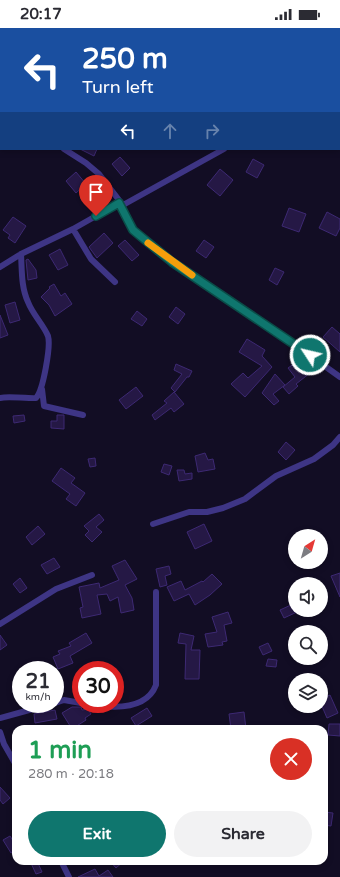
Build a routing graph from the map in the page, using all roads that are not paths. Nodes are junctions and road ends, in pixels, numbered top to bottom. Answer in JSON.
{"nodes":[{"id":1,"x":66,"y":150,"type":"edge"},
{"id":2,"x":222,"y":150,"type":"edge"},
{"id":3,"x":121,"y":204,"type":"junction"},
{"id":4,"x":73,"y":229,"type":"junction"},
{"id":5,"x":21,"y":254,"type":"junction"},
{"id":6,"x":0,"y":267,"type":"edge"},
{"id":7,"x":115,"y":282,"type":"dead end"},
{"id":8,"x":340,"y":377,"type":"edge"},
{"id":9,"x":42,"y":389,"type":"junction"},
{"id":10,"x":0,"y":398,"type":"edge"},
{"id":11,"x":83,"y":415,"type":"dead end"},
{"id":12,"x":340,"y":436,"type":"edge"},
{"id":13,"x":153,"y":524,"type":"dead end"},
{"id":14,"x":92,"y":575,"type":"dead end"},
{"id":15,"x":156,"y":592,"type":"dead end"},
{"id":16,"x":0,"y":624,"type":"edge"},
{"id":17,"x":124,"y":706,"type":"edge"},
{"id":18,"x":18,"y":713,"type":"edge"},
{"id":19,"x":0,"y":718,"type":"edge"},
{"id":20,"x":0,"y":732,"type":"edge"},
{"id":21,"x":12,"y":758,"type":"edge"},
{"id":22,"x":63,"y":865,"type":"edge"},
{"id":23,"x":69,"y":877,"type":"edge"}],
"edges":[{"from":1,"to":3,"type":"street"},
{"from":2,"to":3,"type":"street"},
{"from":3,"to":4,"type":"street"},
{"from":3,"to":8,"type":"street"},
{"from":4,"to":5,"type":"street"},
{"from":4,"to":7,"type":"street"},
{"from":5,"to":6,"type":"street"},
{"from":5,"to":9,"type":"street"},
{"from":9,"to":10,"type":"street"},
{"from":9,"to":11,"type":"street"},
{"from":12,"to":13,"type":"street"},
{"from":14,"to":16,"type":"street"},
{"from":15,"to":17,"type":"street"},
{"from":18,"to":19,"type":"street"},
{"from":20,"to":21,"type":"street"},
{"from":22,"to":23,"type":"street"}]}
